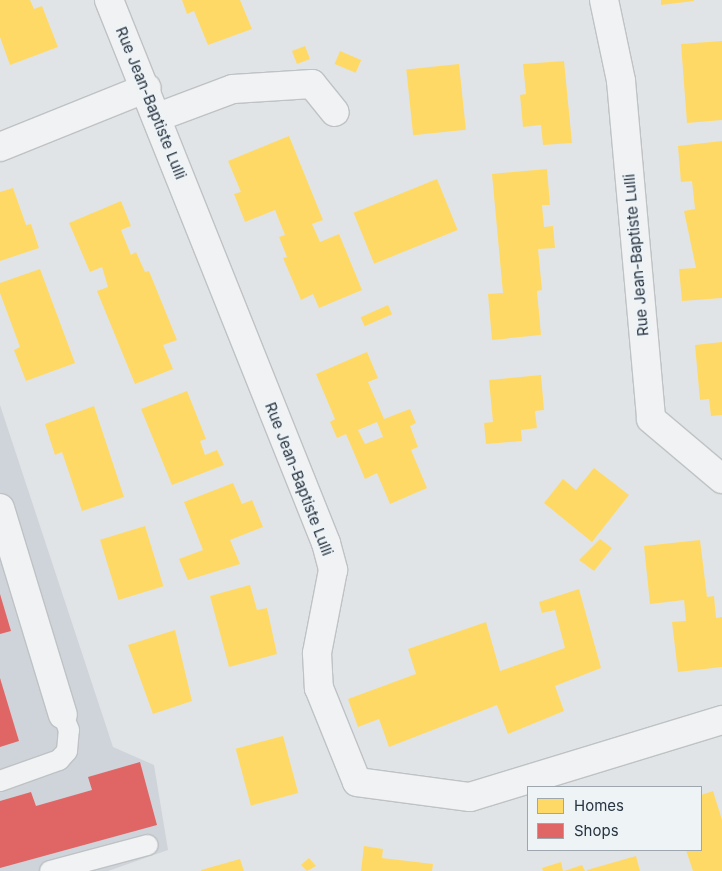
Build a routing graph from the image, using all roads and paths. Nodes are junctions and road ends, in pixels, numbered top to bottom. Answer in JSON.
{"nodes":[{"id":1,"x":109,"y":0,"type":"edge"},
{"id":2,"x":604,"y":0,"type":"edge"},
{"id":3,"x":146,"y":88,"type":"junction"},
{"id":4,"x":334,"y":112,"type":"dead end"},
{"id":5,"x":158,"y":118,"type":"junction"},
{"id":6,"x":0,"y":147,"type":"edge"},
{"id":7,"x":722,"y":479,"type":"edge"},
{"id":8,"x":0,"y":508,"type":"edge"},
{"id":9,"x":63,"y":715,"type":"joint"},
{"id":10,"x":722,"y":720,"type":"edge"},
{"id":11,"x":0,"y":781,"type":"edge"},
{"id":12,"x":148,"y":845,"type":"dead end"},
{"id":13,"x":50,"y":871,"type":"edge"}],
"edges":[{"from":1,"to":3,"type":"street","name":"Rue Jean-Baptiste Lulli"},
{"from":2,"to":7,"type":"street","name":"Rue Jean-Baptiste Lulli"},
{"from":3,"to":5,"type":"street","name":"Rue Jean-Baptiste Lulli"},
{"from":3,"to":6,"type":"street"},
{"from":4,"to":5,"type":"street"},
{"from":5,"to":10,"type":"street","name":"Rue Jean-Baptiste Lulli"},
{"from":8,"to":9,"type":"street"},
{"from":9,"to":11,"type":"lane"},
{"from":12,"to":13,"type":"lane"}]}
